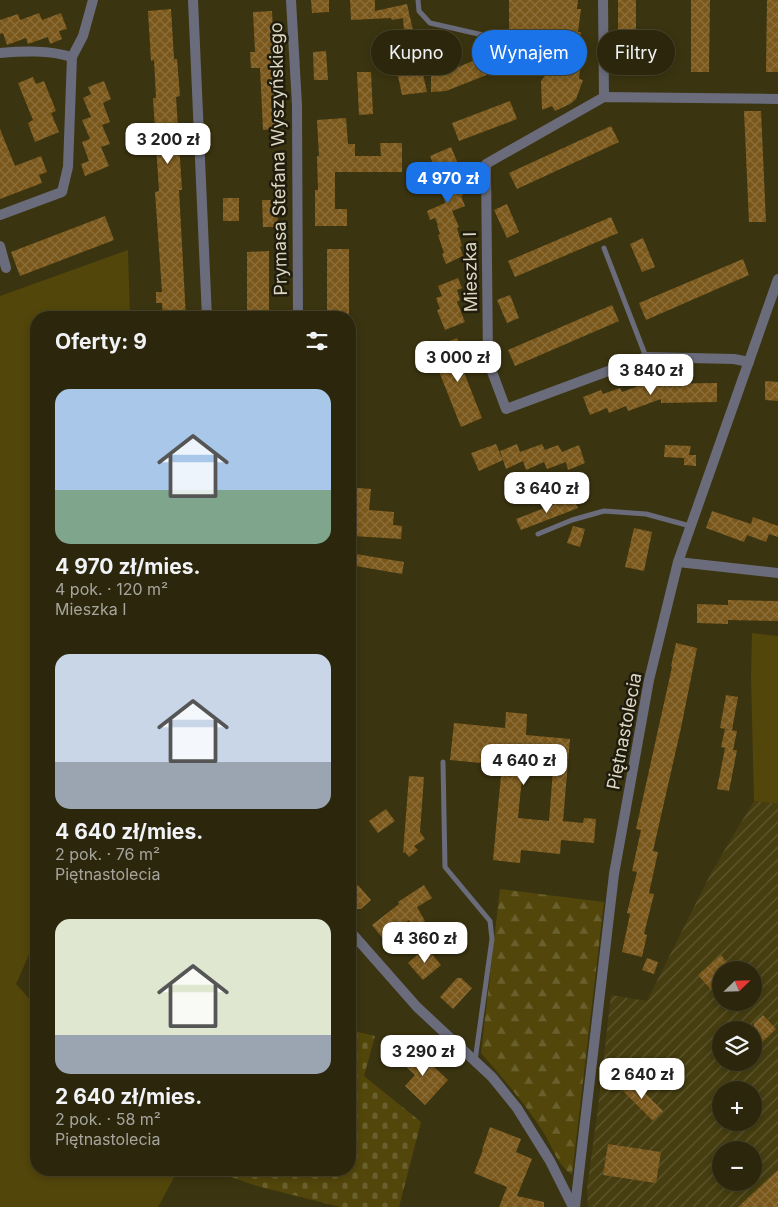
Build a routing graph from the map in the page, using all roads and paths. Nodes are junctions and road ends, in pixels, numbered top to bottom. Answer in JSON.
{"nodes":[{"id":1,"x":92,"y":0,"type":"edge"},
{"id":2,"x":193,"y":0,"type":"edge"},
{"id":3,"x":291,"y":0,"type":"edge"},
{"id":4,"x":418,"y":0,"type":"edge"},
{"id":5,"x":603,"y":0,"type":"edge"},
{"id":6,"x":472,"y":33,"type":"edge"},
{"id":7,"x":0,"y":53,"type":"edge"},
{"id":8,"x":72,"y":57,"type":"junction"},
{"id":9,"x":604,"y":97,"type":"junction"},
{"id":10,"x":778,"y":99,"type":"edge"},
{"id":11,"x":0,"y":215,"type":"edge"},
{"id":12,"x":0,"y":246,"type":"edge"},
{"id":13,"x":604,"y":248,"type":"dead end"},
{"id":14,"x":6,"y":268,"type":"dead end"},
{"id":15,"x":778,"y":279,"type":"edge"},
{"id":16,"x":207,"y":311,"type":"edge"},
{"id":17,"x":298,"y":311,"type":"edge"},
{"id":18,"x":646,"y":357,"type":"junction"},
{"id":19,"x":749,"y":362,"type":"junction"},
{"id":20,"x":690,"y":526,"type":"junction"},
{"id":21,"x":538,"y":534,"type":"dead end"},
{"id":22,"x":678,"y":562,"type":"junction"},
{"id":23,"x":778,"y":573,"type":"edge"},
{"id":24,"x":443,"y":762,"type":"dead end"},
{"id":25,"x":356,"y":938,"type":"edge"},
{"id":26,"x":475,"y":1061,"type":"junction"},
{"id":27,"x":574,"y":1207,"type":"edge"}],
"edges":[{"from":1,"to":8,"type":"street"},
{"from":2,"to":16,"type":"street"},
{"from":3,"to":17,"type":"street","name":"Prymasa Stefana Wyszyńskiego"},
{"from":4,"to":6,"type":"lane"},
{"from":5,"to":9,"type":"street"},
{"from":7,"to":8,"type":"street"},
{"from":8,"to":11,"type":"street"},
{"from":9,"to":10,"type":"street"},
{"from":9,"to":18,"type":"street","name":"Mieszka I"},
{"from":12,"to":14,"type":"street"},
{"from":13,"to":18,"type":"lane"},
{"from":15,"to":19,"type":"street","name":"Piętnastolecia"},
{"from":18,"to":19,"type":"street","name":"Mieszka I"},
{"from":19,"to":20,"type":"street","name":"Piętnastolecia"},
{"from":20,"to":21,"type":"lane"},
{"from":20,"to":22,"type":"street","name":"Piętnastolecia"},
{"from":22,"to":23,"type":"street"},
{"from":22,"to":27,"type":"street","name":"Piętnastolecia"},
{"from":24,"to":26,"type":"lane"},
{"from":25,"to":26,"type":"street"},
{"from":26,"to":27,"type":"street"}]}
